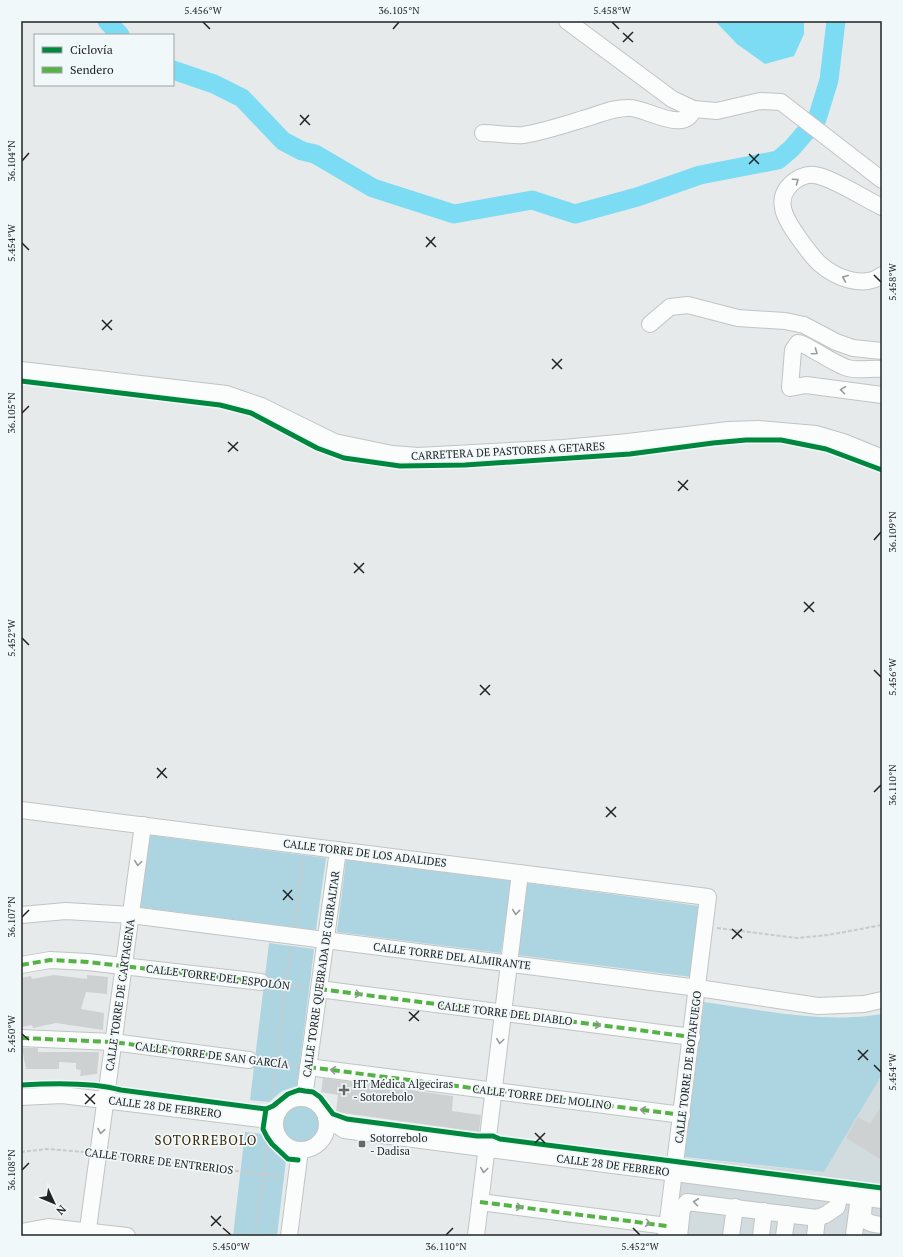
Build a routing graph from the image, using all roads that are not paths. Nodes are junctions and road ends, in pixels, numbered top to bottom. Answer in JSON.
{"nodes":[{"id":1,"x":567,"y":21,"type":"edge"},
{"id":2,"x":693,"y":109,"type":"junction"},
{"id":3,"x":484,"y":132,"type":"dead end"},
{"id":4,"x":882,"y":180,"type":"edge"},
{"id":5,"x":882,"y":207,"type":"edge"},
{"id":6,"x":882,"y":275,"type":"edge"},
{"id":7,"x":650,"y":324,"type":"dead end"},
{"id":8,"x":882,"y":351,"type":"edge"},
{"id":9,"x":882,"y":369,"type":"edge"},
{"id":10,"x":21,"y":372,"type":"edge"},
{"id":11,"x":882,"y":395,"type":"edge"},
{"id":12,"x":882,"y":460,"type":"edge"},
{"id":13,"x":21,"y":810,"type":"edge"},
{"id":14,"x":143,"y":825,"type":"junction"},
{"id":15,"x":338,"y":850,"type":"junction"},
{"id":16,"x":520,"y":873,"type":"junction"},
{"id":17,"x":708,"y":897,"type":"joint"},
{"id":18,"x":21,"y":915,"type":"edge"},
{"id":19,"x":130,"y":915,"type":"junction"},
{"id":20,"x":326,"y":939,"type":"junction"},
{"id":21,"x":510,"y":963,"type":"junction"},
{"id":22,"x":21,"y":965,"type":"edge"},
{"id":23,"x":123,"y":965,"type":"junction"},
{"id":24,"x":261,"y":982,"type":"road end"},
{"id":25,"x":698,"y":988,"type":"junction"},
{"id":26,"x":319,"y":989,"type":"junction"},
{"id":27,"x":882,"y":1000,"type":"edge"},
{"id":28,"x":504,"y":1013,"type":"junction"},
{"id":29,"x":692,"y":1037,"type":"junction"},
{"id":30,"x":21,"y":1038,"type":"edge"},
{"id":31,"x":113,"y":1042,"type":"junction"},
{"id":32,"x":249,"y":1060,"type":"road end"},
{"id":33,"x":308,"y":1067,"type":"junction"},
{"id":34,"x":494,"y":1091,"type":"junction"},
{"id":35,"x":21,"y":1097,"type":"edge"},
{"id":36,"x":304,"y":1098,"type":"junction"},
{"id":37,"x":105,"y":1100,"type":"junction"},
{"id":38,"x":682,"y":1115,"type":"junction"},
{"id":39,"x":326,"y":1117,"type":"junction"},
{"id":40,"x":269,"y":1124,"type":"junction"},
{"id":41,"x":344,"y":1130,"type":"junction"},
{"id":42,"x":321,"y":1140,"type":"junction"},
{"id":43,"x":487,"y":1149,"type":"junction"},
{"id":44,"x":300,"y":1150,"type":"junction"},
{"id":45,"x":674,"y":1173,"type":"junction"},
{"id":46,"x":862,"y":1197,"type":"junction"},
{"id":47,"x":882,"y":1200,"type":"edge"},
{"id":48,"x":760,"y":1201,"type":"junction"},
{"id":49,"x":838,"y":1201,"type":"junction"},
{"id":50,"x":480,"y":1202,"type":"junction"},
{"id":51,"x":735,"y":1207,"type":"junction"},
{"id":52,"x":787,"y":1214,"type":"junction"},
{"id":53,"x":810,"y":1217,"type":"junction"},
{"id":54,"x":882,"y":1224,"type":"edge"},
{"id":55,"x":882,"y":1229,"type":"edge"},
{"id":56,"x":21,"y":1232,"type":"edge"},
{"id":57,"x":670,"y":1232,"type":"edge"},
{"id":58,"x":87,"y":1234,"type":"edge"},
{"id":59,"x":127,"y":1236,"type":"edge"},
{"id":60,"x":289,"y":1236,"type":"edge"},
{"id":61,"x":476,"y":1236,"type":"edge"},
{"id":62,"x":730,"y":1236,"type":"edge"},
{"id":63,"x":761,"y":1236,"type":"edge"},
{"id":64,"x":784,"y":1236,"type":"edge"},
{"id":65,"x":815,"y":1236,"type":"edge"},
{"id":66,"x":852,"y":1236,"type":"edge"}],
"edges":[{"from":1,"to":2,"type":"street"},
{"from":2,"to":3,"type":"street"},
{"from":2,"to":4,"type":"street"},
{"from":6,"to":5,"type":"street","one_way":true},
{"from":7,"to":8,"type":"street"},
{"from":11,"to":9,"type":"street","one_way":true},
{"from":10,"to":12,"type":"main road","name":"CARRETERA DE PASTORES A GETARES"},
{"from":13,"to":14,"type":"street","name":"CALLE TORRE DE LOS ADALIDES"},
{"from":14,"to":15,"type":"street","name":"CALLE TORRE DE LOS ADALIDES"},
{"from":14,"to":19,"type":"street","name":"CALLE TORRE DE CARTAGENA","one_way":true},
{"from":15,"to":16,"type":"street","name":"CALLE TORRE DE LOS ADALIDES"},
{"from":15,"to":20,"type":"street","name":"CALLE TORRE QUEBRADA DE GIBRALTAR"},
{"from":16,"to":17,"type":"street","name":"CALLE TORRE DE LOS ADALIDES"},
{"from":16,"to":21,"type":"street","one_way":true},
{"from":17,"to":25,"type":"street","name":"CALLE TORRE DE BOTAFUEGO"},
{"from":18,"to":19,"type":"street","name":"CALLE TORRE DEL ALMIRANTE"},
{"from":19,"to":20,"type":"street","name":"CALLE TORRE DEL ALMIRANTE"},
{"from":19,"to":23,"type":"street","name":"CALLE TORRE DE CARTAGENA"},
{"from":20,"to":21,"type":"street","name":"CALLE TORRE DEL ALMIRANTE"},
{"from":20,"to":26,"type":"street","name":"CALLE TORRE QUEBRADA DE GIBRALTAR"},
{"from":21,"to":25,"type":"street","name":"CALLE TORRE DEL ALMIRANTE"},
{"from":21,"to":28,"type":"street"},
{"from":22,"to":23,"type":"street","name":"CALLE TORRE DEL ESPOLÓN"},
{"from":23,"to":24,"type":"street","name":"CALLE TORRE DEL ESPOLÓN"},
{"from":23,"to":31,"type":"street","name":"CALLE TORRE DE CARTAGENA"},
{"from":25,"to":27,"type":"street","name":"CALLE TORRE DEL ALMIRANTE"},
{"from":25,"to":29,"type":"street","name":"CALLE TORRE DE BOTAFUEGO"},
{"from":26,"to":28,"type":"street","name":"CALLE TORRE DEL DIABLO","one_way":true},
{"from":26,"to":33,"type":"street","name":"CALLE TORRE QUEBRADA DE GIBRALTAR"},
{"from":28,"to":29,"type":"street","name":"CALLE TORRE DEL DIABLO","one_way":true},
{"from":28,"to":34,"type":"street","one_way":true},
{"from":29,"to":38,"type":"street","name":"CALLE TORRE DE BOTAFUEGO"},
{"from":30,"to":31,"type":"street","name":"CALLE TORRE DE SAN GARCÍA"},
{"from":31,"to":32,"type":"street","name":"CALLE TORRE DE SAN GARCÍA"},
{"from":31,"to":37,"type":"street","name":"CALLE TORRE DE CARTAGENA"},
{"from":34,"to":33,"type":"street","name":"CALLE TORRE DEL MOLINO","one_way":true},
{"from":33,"to":36,"type":"street","name":"CALLE TORRE QUEBRADA DE GIBRALTAR"},
{"from":38,"to":34,"type":"street","name":"CALLE TORRE DEL MOLINO","one_way":true},
{"from":34,"to":43,"type":"street"},
{"from":35,"to":37,"type":"street","name":"CALLE 28 DE FEBRERO"},
{"from":36,"to":39,"type":"street"},
{"from":36,"to":40,"type":"street"},
{"from":37,"to":40,"type":"street","name":"CALLE 28 DE FEBRERO"},
{"from":37,"to":58,"type":"street","name":"CALLE TORRE DE CARTAGENA","one_way":true},
{"from":38,"to":45,"type":"street","name":"CALLE TORRE DE BOTAFUEGO"},
{"from":39,"to":41,"type":"street","name":"CALLE 28 DE FEBRERO"},
{"from":39,"to":42,"type":"street"},
{"from":40,"to":44,"type":"street"},
{"from":41,"to":42,"type":"street","name":"CALLE 28 DE FEBRERO"},
{"from":41,"to":43,"type":"street","name":"CALLE 28 DE FEBRERO"},
{"from":42,"to":44,"type":"street"},
{"from":43,"to":45,"type":"street","name":"CALLE 28 DE FEBRERO"},
{"from":43,"to":50,"type":"street","one_way":true},
{"from":44,"to":60,"type":"street"},
{"from":45,"to":48,"type":"street","name":"CALLE 28 DE FEBRERO"},
{"from":45,"to":57,"type":"street","name":"CALLE TORRE DE BOTAFUEGO"},
{"from":46,"to":47,"type":"street","name":"CALLE 28 DE FEBRERO"},
{"from":46,"to":49,"type":"street","name":"CALLE 28 DE FEBRERO"},
{"from":46,"to":54,"type":"street"},
{"from":46,"to":66,"type":"street"},
{"from":48,"to":49,"type":"street","name":"CALLE 28 DE FEBRERO"},
{"from":48,"to":51,"type":"street"},
{"from":48,"to":52,"type":"street"},
{"from":48,"to":63,"type":"street"},
{"from":49,"to":53,"type":"street"},
{"from":49,"to":66,"type":"street"},
{"from":50,"to":57,"type":"street","one_way":true},
{"from":50,"to":61,"type":"street"},
{"from":51,"to":57,"type":"street","one_way":true},
{"from":51,"to":62,"type":"street"},
{"from":52,"to":53,"type":"street"},
{"from":52,"to":64,"type":"street"},
{"from":53,"to":65,"type":"street"},
{"from":55,"to":66,"type":"street"},
{"from":56,"to":58,"type":"street"},
{"from":58,"to":59,"type":"street"}]}
